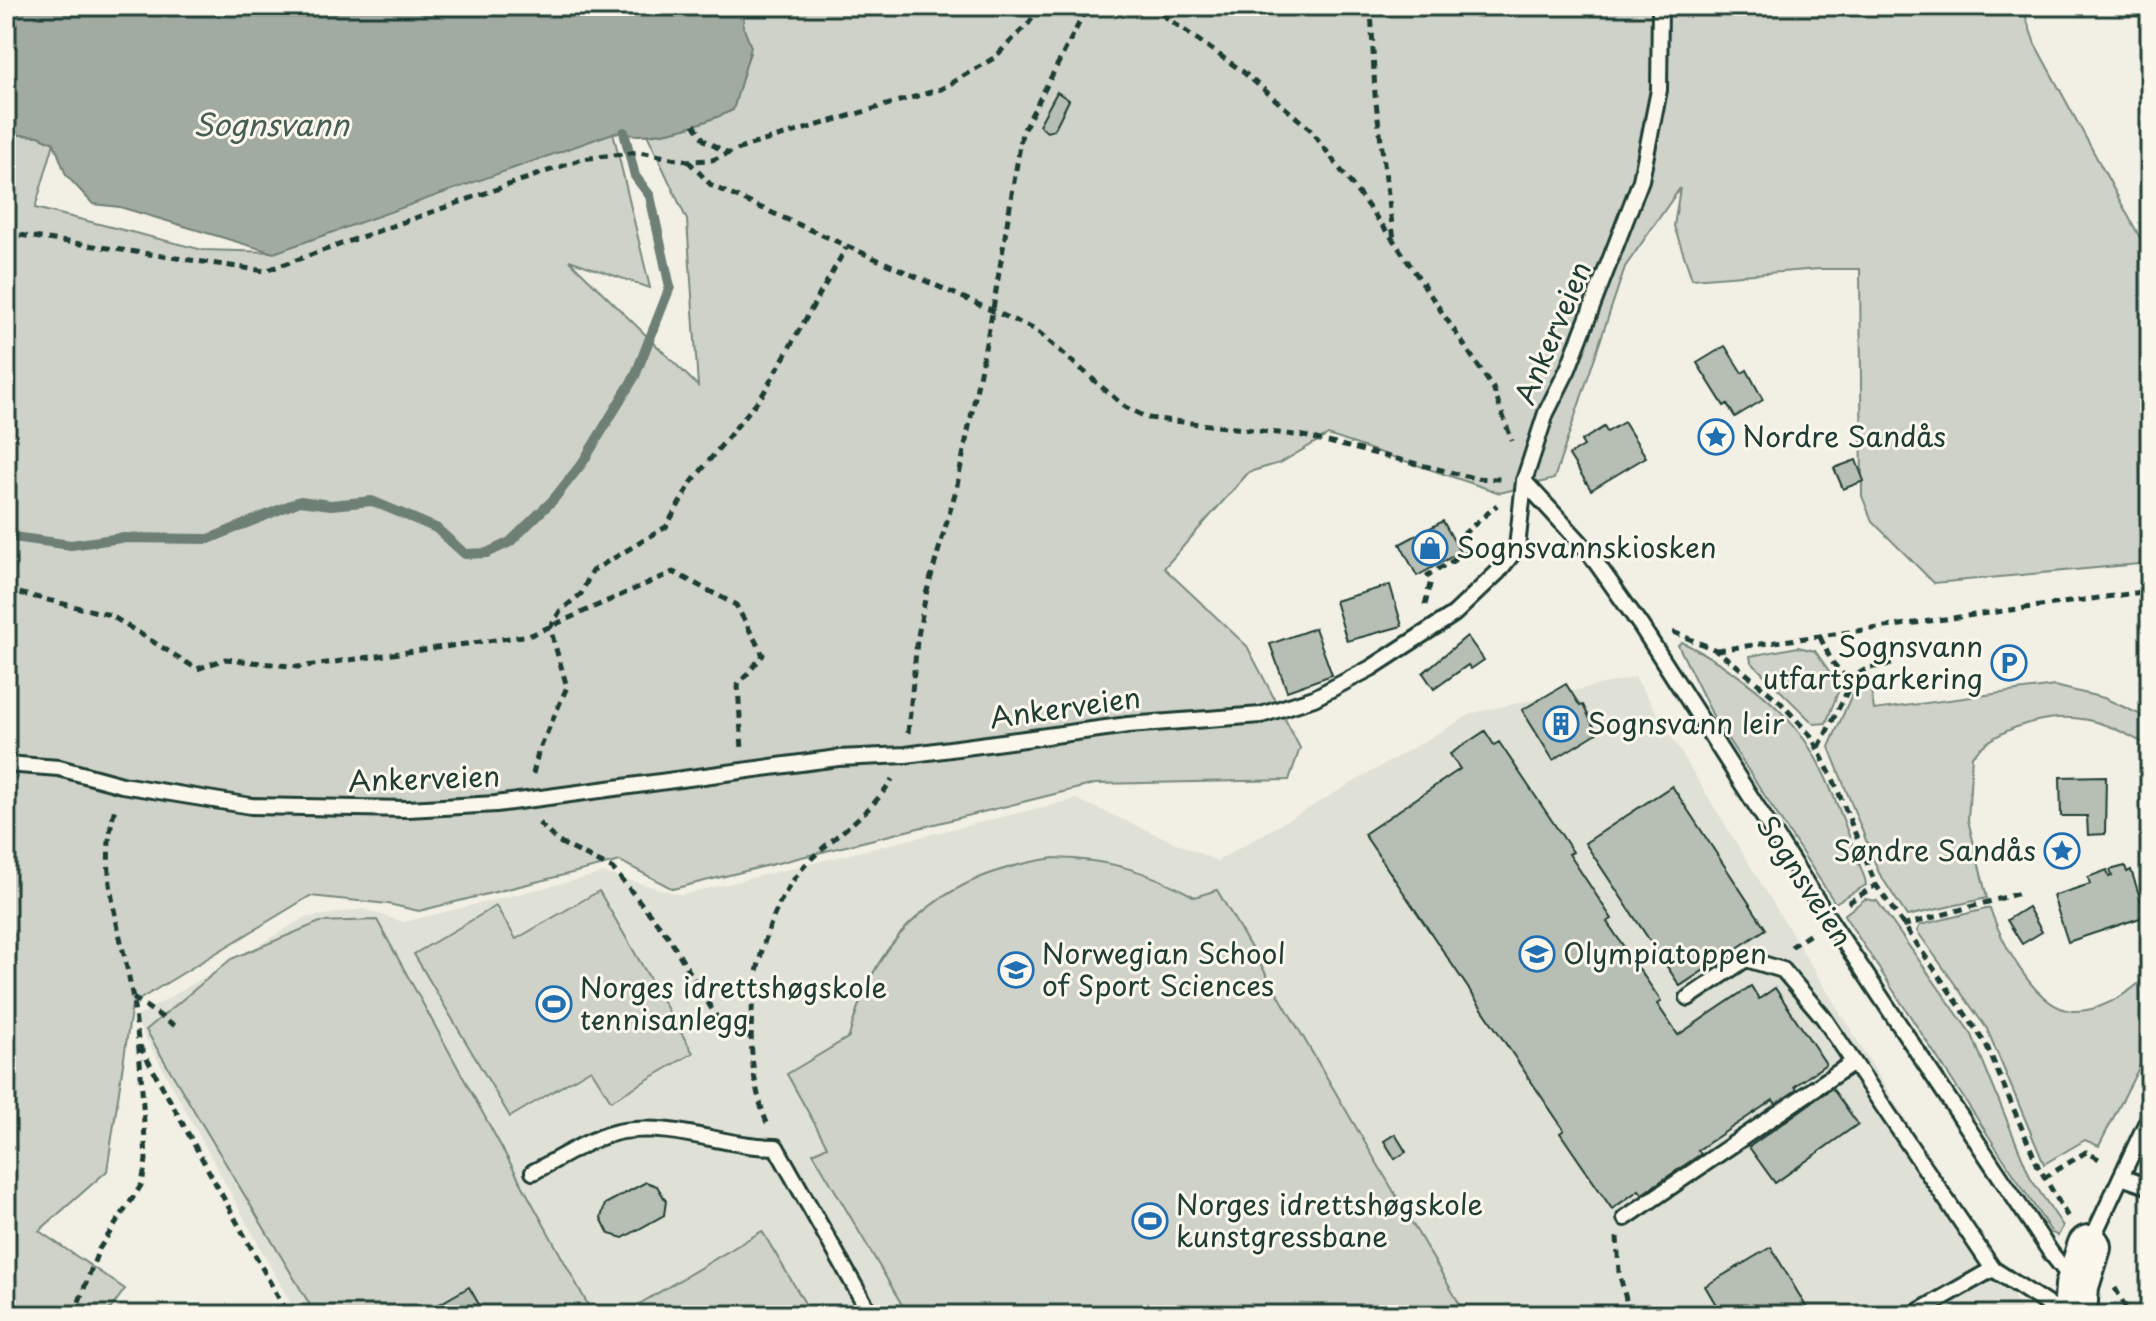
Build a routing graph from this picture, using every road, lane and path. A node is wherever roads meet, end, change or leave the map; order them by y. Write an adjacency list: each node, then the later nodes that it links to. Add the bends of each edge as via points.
1 (1040, 6): 7 (path, via 994,58 941,89)
2 (1088, 6): 12 (path, via 1022,133)
3 (1150, 6): 10 (path, via 1242,71 1310,129)
4 (1371, 6): 10 (path, via 1375,95)
5 (1660, 6): 14 (lane, Ankerveien, via 1659,90 1641,180 1546,413)
6 (694, 124): 7 (path, via 704,140)
7 (728, 153): 8 (path)
8 (688, 161): 9 (path, via 639,152 582,159 265,271); 11 (path, via 712,186)
9 (6, 233)
10 (1394, 241): 14 (path, via 1493,388)
11 (846, 248): 12 (path); 19 (path, via 763,394 691,483 666,527 592,571 581,594 560,611)
12 (993, 309): 13 (path, via 1036,330 1125,407 1148,418 1304,436); 25 (path, via 956,490 926,594)
13 (1474, 478)
14 (1524, 481): 15 (path, via 1459,538 1467,553); 18 (lane, Sognsveien, via 1588,551); 25 (lane, Ankerveien, via 1517,548 1498,572 1425,634 1314,698 1261,715 1128,725)
15 (1428, 575)
16 (6, 590): 19 (path, via 110,615 197,669 225,659 298,667 531,635)
17 (2150, 591): 20 (path)
18 (1641, 626): 21 (path, via 1682,634); 32 (lane, Sognsveien)
19 (550, 628): 27 (path, via 673,572 736,605 763,655 738,685); 29 (path, via 567,687 538,753)
20 (1820, 637): 21 (path); 23 (path, via 1832,662)
21 (1716, 650): 24 (path, via 1780,702)
22 (1892, 664): 23 (path, via 1862,670)
23 (1851, 683): 24 (path)
24 (1819, 748): 30 (path)
25 (906, 755): 27 (lane, Ankerveien); 39 (path, via 886,789 807,864 784,901 760,967)
26 (6, 764): 28 (lane, Ankerveien, via 59,768)
27 (744, 771): 29 (lane, Ankerveien)
28 (122, 785): 29 (lane, Ankerveien, via 251,806 408,809); 36 (path, via 111,818 107,859 111,909)
29 (531, 800): 39 (path, via 538,822 557,841 613,869 630,888 668,936 725,1031)
30 (1876, 885): 32 (path); 33 (path)
31 (2020, 893): 33 (path)
32 (1827, 916): 51 (lane, Sognsveien, via 2051,1253)
33 (1902, 926): 47 (path, via 1986,1044)
34 (1821, 945): 35 (path, via 1812,933 1789,948)
35 (1798, 959)
36 (133, 998): 38 (path); 40 (path)
37 (1688, 998): 41 (lane, via 1746,959 1783,970 1823,1017)
38 (177, 1027)
39 (751, 1036): 42 (path)
40 (138, 1043): 52 (path, via 146,1160 142,1184 99,1249); 53 (path)
41 (1852, 1063): 49 (lane); 50 (lane)
42 (758, 1101)
43 (2150, 1115): 46 (lane)
44 (2101, 1160): 47 (path, via 2086,1152)
45 (533, 1172): 54 (lane, via 624,1131 662,1130 776,1147)
46 (2121, 1177): 48 (lane); 51 (lane)
47 (2044, 1178): 51 (path)
48 (2150, 1187)
49 (1625, 1218): 55 (path, via 1616,1247)
50 (1993, 1269): 51 (lane); 56 (lane)
51 (2075, 1277)
52 (74, 1315)
53 (288, 1315)
54 (871, 1315)
55 (1630, 1315)
56 (1912, 1315)

